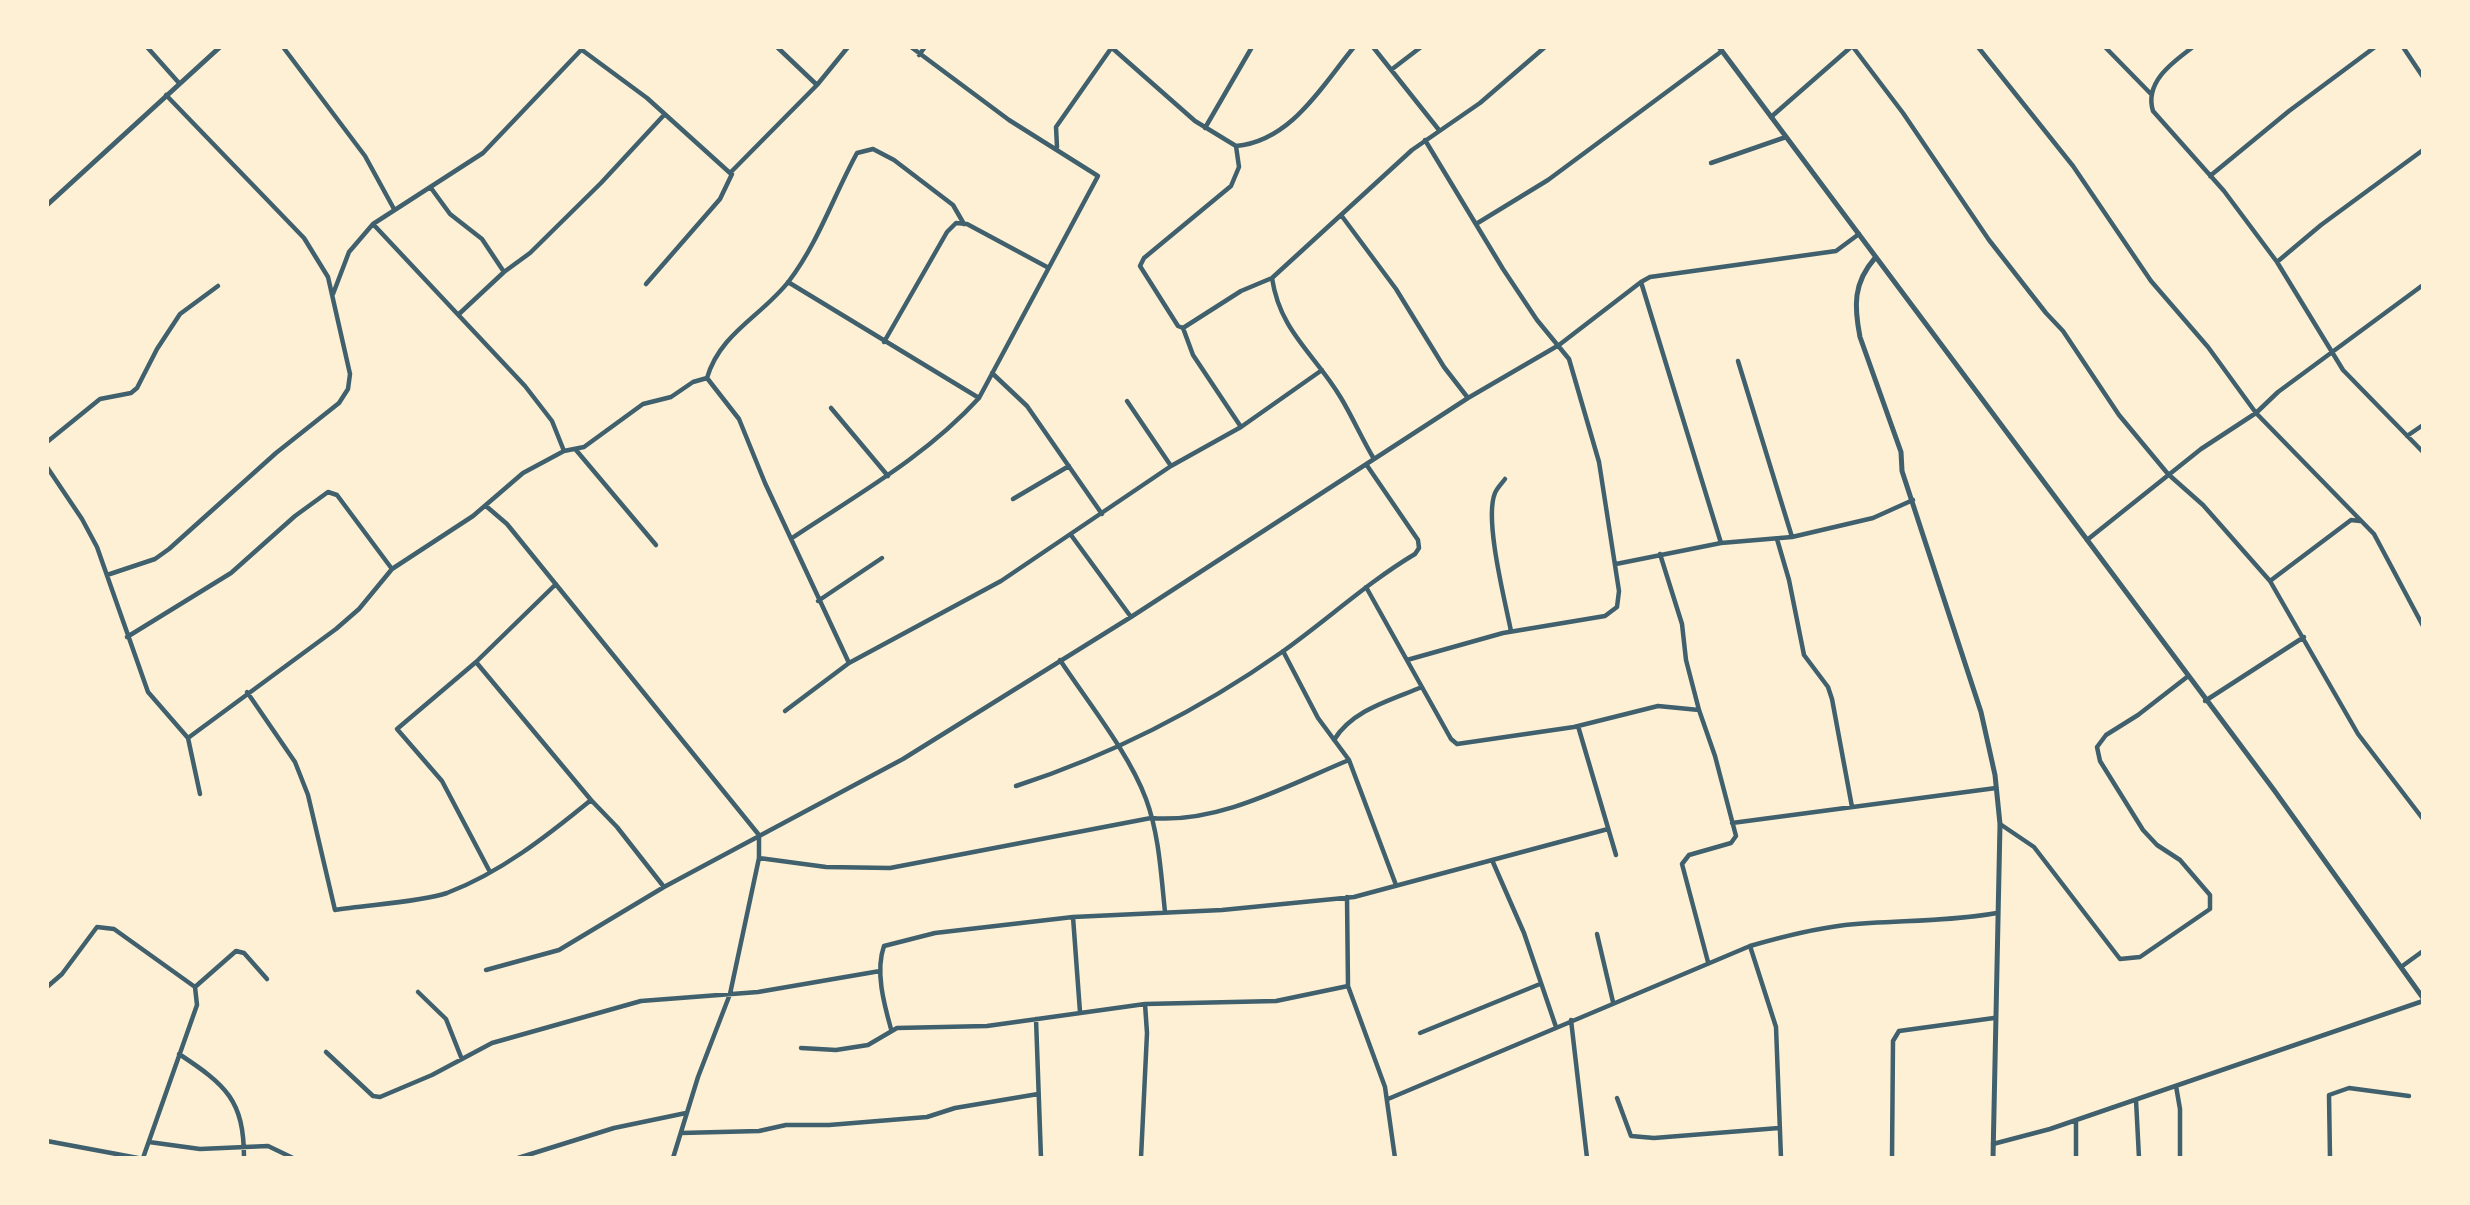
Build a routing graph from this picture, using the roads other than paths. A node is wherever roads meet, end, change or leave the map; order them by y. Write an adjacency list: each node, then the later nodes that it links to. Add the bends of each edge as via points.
1 (147, 47): 25 (street)
2 (220, 47): 25 (street)
3 (283, 47): 43 (street, via 365,156)
4 (777, 47): 26 (street)
5 (848, 47): 26 (street)
6 (911, 47): 22 (street)
7 (925, 47): 22 (street)
8 (1112, 47): 31 (street); 36 (street, via 1056,127)
9 (1252, 47): 31 (street)
10 (1354, 47): 35 (street, via 1310,103 1274,136)
11 (1373, 47): 23 (street)
12 (1421, 47): 23 (street)
13 (1545, 47): 32 (street, via 1512,79)
14 (1852, 47): 30 (street); 86 (street, via 1989,240)
15 (1978, 47): 73 (street, via 2073,166 2151,281 2208,347)
16 (2105, 47): 27 (street)
17 (2193, 47): 27 (street, via 2161,74)
18 (2375, 47): 40 (street)
19 (2403, 47): 24 (street)
20 (583, 49): 29 (street); 41 (street, via 483,153)
21 (1720, 49): 30 (street); 47 (street, via 1548,180)
22 (919, 55): 36 (street, via 1009,120)
23 (1391, 69): 32 (street)
24 (2423, 77)
25 (178, 83): 28 (street)
26 (817, 85): 39 (street)
27 (2151, 94): 40 (street, via 2153,111)
28 (166, 95): 42 (street); 59 (street, via 304,238 328,277)
29 (664, 114): 39 (street); 52 (street, via 601,183 530,253)
30 (1771, 117): 33 (street)
31 (1205, 128): 35 (street)
32 (1439, 130): 34 (street)
33 (1786, 137): 38 (street); 48 (street)
34 (1425, 140): 44 (street); 47 (street)
35 (1236, 146): 61 (street, via 1239,167 1231,186 1140,266)
36 (1057, 148): 51 (street, via 1098,176)
37 (2423, 150): 50 (street)
38 (1711, 163)
39 (732, 173): 56 (street, via 720,199)
40 (2210, 176): 50 (street)
41 (431, 188): 43 (street); 52 (street, via 450,214 482,239)
42 (47, 205)
43 (394, 209): 46 (street)
44 (1341, 215): 53 (street); 70 (street)
45 (964, 223): 51 (street); 54 (street, via 953,205 894,160 873,149 862,150 856,153 820,231); 62 (street, via 956,223 947,232)
46 (373, 224): 59 (street, via 349,252); 60 (street)
47 (1476, 225): 63 (street, via 1536,320)
48 (1859, 234): 49 (street); 55 (street, via 1836,251 1650,277)
49 (1875, 258): 90 (street, via 1862,274 1855,310); 98 (street)
50 (2277, 262): 64 (street)
51 (1047, 267): 67 (street)
52 (504, 272): 60 (street)
53 (1272, 278): 61 (street, via 1241,291); 66 (street, via 1289,330)
54 (788, 282): 62 (street); 68 (street, via 713,358)
55 (1641, 282): 63 (street); 99 (street)
56 (646, 284)
57 (2423, 285): 64 (street)
58 (218, 286): 77 (street, via 180,314 137,388 100,399)
59 (333, 295): 105 (street, via 350,374 345,397 169,549 148,562)
60 (459, 314): 79 (street, via 539,404 556,428)
61 (1183, 328): 75 (street, via 1193,355)
62 (884, 342): 69 (street)
63 (1559, 345): 70 (street); 103 (street, via 1569,359 1599,462)
64 (2333, 352): 73 (street); 76 (street, via 2378,410)
65 (1738, 361): 95 (street)
66 (1321, 370): 75 (street); 81 (street)
67 (992, 373): 69 (street); 83 (street, via 1021,398)
68 (707, 379): 78 (street, via 693,382 671,397 643,404); 96 (street, via 739,419)
69 (979, 398): 87 (street, via 953,427)
70 (1468, 398): 81 (street)
71 (1127, 401): 84 (street)
72 (831, 408): 87 (street)
73 (2256, 414): 86 (street); 93 (street)
74 (2423, 425): 76 (street)
75 (1241, 427): 84 (street)
76 (2407, 436): 80 (street)
77 (47, 442)
78 (576, 450): 79 (street); 100 (street)
79 (564, 451): 91 (street, via 523,472)
80 (2423, 452)
81 (1374, 459): 82 (street)
82 (1366, 464): 108 (street, via 1419,548); 110 (street)
83 (1069, 466): 89 (street); 92 (street)
84 (1171, 466): 92 (street)
85 (47, 467): 105 (street, via 82,519)
86 (2168, 474): 98 (street); 106 (street, via 2203,505)
87 (888, 476): 96 (street)
88 (1505, 479): 112 (street, via 1495,492 1493,507)
89 (1013, 499)
90 (1913, 500): 95 (street, via 1872,518); 132 (street, via 1981,712)
91 (486, 506): 104 (street); 107 (street, via 507,524)
92 (1102, 514): 94 (street)
93 (2361, 521): 106 (street, via 2351,520); 111 (street, via 2374,534)
94 (1071, 535): 110 (street); 119 (street, via 1001,581)
95 (1792, 537): 97 (street)
96 (792, 538): 109 (street)
97 (1777, 539): 99 (street); 135 (street, via 1804,655 1832,699)
98 (2086, 541): 120 (street)
99 (1721, 543): 101 (street)
100 (656, 545)
101 (1660, 554): 103 (street); 124 (street, via 1682,624)
102 (882, 558): 109 (street)
103 (1616, 564): 112 (street, via 1617,607 1605,616)
104 (392, 569): 113 (street, via 337,495 328,492 231,573); 122 (street, via 336,629)
105 (107, 575): 113 (street)
106 (2270, 581): 114 (street)
107 (556, 584): 118 (street); 141 (street)
108 (1366, 587): 115 (street); 117 (street)
109 (818, 601): 119 (street)
110 (1131, 617): 116 (street)
111 (2423, 626)
112 (1511, 631): 117 (street)
113 (127, 637): 127 (street, via 148,692)
114 (2304, 637): 123 (street); 137 (street, via 2358,734)
115 (1283, 651): 128 (street); 129 (street, via 1182,716)
116 (1060, 660): 129 (street); 141 (street, via 904,759)
117 (1407, 660): 121 (street)
118 (476, 662): 134 (street); 145 (street, via 397,731 442,781)
119 (849, 663): 125 (street)
120 (2187, 677): 123 (street); 139 (street, via 2106,735 2097,747 2100,761 2143,830 2180,860 2210,895 2210,909 2140,957 2120,959 2034,847)
121 (1422, 687): 126 (street, via 1457,744); 128 (street, via 1354,717)
122 (247, 692): 127 (street); 145 (street, via 295,762 308,794 335,909 445,894)
123 (2205, 701): 156 (street)
124 (1699, 710): 126 (street, via 1658,706); 138 (street)
125 (785, 711)
126 (1578, 726): 140 (street)
127 (188, 738): 133 (street)
128 (1334, 740): 130 (street)
129 (1117, 746): 131 (street); 136 (street, via 1146,798)
130 (1349, 761): 136 (street, via 1216,812 1172,820); 146 (street)
131 (1016, 786)
132 (1996, 788): 135 (street); 139 (street)
133 (200, 794)
134 (591, 800): 145 (street, via 547,836); 147 (street)
135 (1852, 807): 138 (street)
136 (1151, 818): 143 (street, via 890,868 817,867); 149 (street)
137 (2423, 819)
138 (1732, 822): 155 (street, via 1735,840 1689,855 1682,864)
139 (2000, 824): 150 (street)
140 (1608, 829): 142 (street); 144 (street)
141 (759, 835): 143 (street); 147 (street)
142 (1616, 855)
143 (759, 858): 165 (street)
144 (1492, 860): 146 (street); 160 (street)
145 (490, 872)
146 (1396, 885): 148 (street)
147 (664, 887): 157 (street, via 559,950)
148 (1348, 897): 149 (street); 161 (street)
149 (1165, 912): 151 (street)
150 (1997, 913): 153 (street, via 1953,921 1845,925); 170 (street)
151 (1073, 917): 158 (street, via 935,933 897,942 884,946); 169 (street)
152 (1597, 934): 167 (street)
153 (1750, 946): 155 (street); 188 (street, via 1776,1027)
154 (2423, 951): 156 (street)
155 (1708, 962): 167 (street)
156 (2401, 967): 166 (street)
157 (486, 970)
158 (880, 971): 165 (street); 174 (street)
159 (267, 979): 163 (street, via 244,953 236,951)
160 (1540, 984): 173 (street); 175 (street)
161 (1348, 986): 168 (street, via 1265,1002); 184 (street)
162 (47, 987): 163 (street, via 97,927 114,929)
163 (195, 987): 178 (street, via 197,1005)
164 (418, 992): 179 (street, via 446,1019)
165 (730, 994): 179 (street, via 640,1001 528,1031); 186 (street)
166 (2423, 1000): 180 (street)
167 (1613, 1002): 172 (street)
168 (1145, 1004): 169 (street); 202 (street)
169 (1080, 1012): 171 (street)
170 (1994, 1018): 192 (street); 206 (street, via 1899,1031 1893,1041)
171 (1036, 1019): 174 (street); 181 (street)
172 (1571, 1020): 173 (street); 204 (street)
173 (1556, 1027): 184 (street)
174 (891, 1030): 176 (street, via 868,1045 836,1050)
175 (1420, 1033)
176 (801, 1048)
177 (326, 1052): 179 (street, via 373,1096 380,1097 432,1076)
178 (180, 1054): 191 (street); 193 (street, via 232,1095 243,1123)
179 (461, 1057)
180 (2176, 1086): 185 (street); 210 (street)
181 (1038, 1094): 189 (street, via 927,1116); 201 (street)
182 (2410, 1096): 211 (street, via 2349,1088 2329,1095)
183 (1617, 1098): 188 (street, via 1631,1136)
184 (1388, 1099): 203 (street)
185 (2136, 1100): 187 (street); 209 (street)
186 (686, 1112): 189 (street); 199 (street, via 614,1128)
187 (2077, 1120): 192 (street); 208 (street)
188 (1779, 1128): 205 (street)
189 (681, 1133): 200 (street)
190 (47, 1141): 195 (street)
191 (149, 1142): 193 (street, via 200,1149); 195 (street)
192 (1993, 1144): 207 (street)
193 (244, 1145): 194 (street); 196 (street)
194 (275, 1148): 197 (street); 198 (street)
195 (140, 1158)
196 (244, 1158)
197 (277, 1158)
198 (293, 1158)
199 (518, 1158)
200 (673, 1158)
201 (1041, 1158)
202 (1141, 1158)
203 (1395, 1158)
204 (1587, 1158)
205 (1781, 1158)
206 (1892, 1158)
207 (1993, 1158)
208 (2076, 1158)
209 (2139, 1158)
210 (2180, 1158)
211 (2330, 1158)

